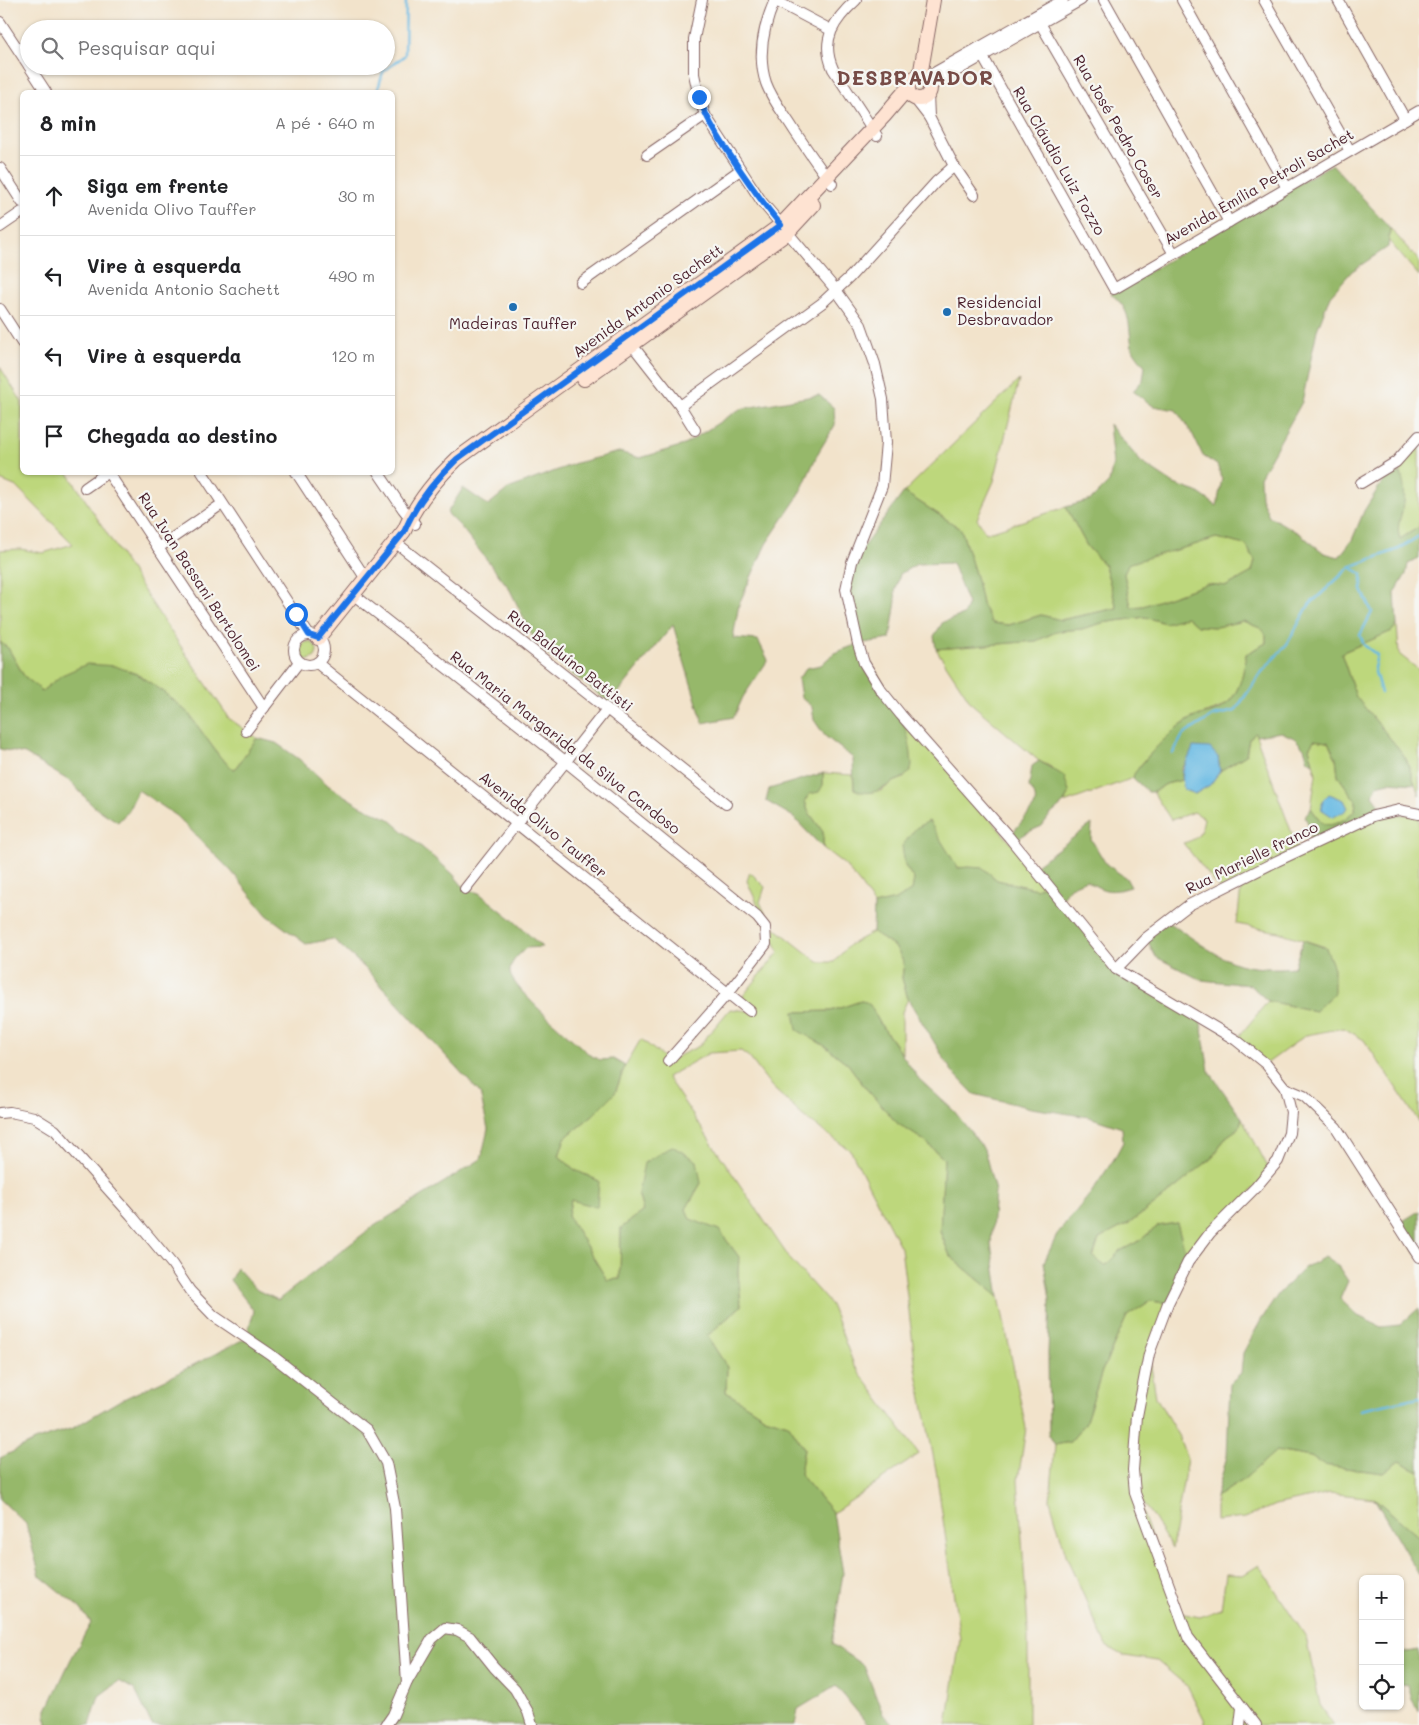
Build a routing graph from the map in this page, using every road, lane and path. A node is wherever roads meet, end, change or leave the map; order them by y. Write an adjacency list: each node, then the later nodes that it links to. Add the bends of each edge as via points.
1 (702, 0): 20 (street, via 694,39 694,74)
2 (775, 0): 13 (street); 28 (street, via 766,25 763,47 766,84)
3 (856, 0): 13 (street, via 836,20)
4 (933, 0): 17 (street)
5 (1063, 0): 11 (street, Avenida Antonio Sachett)
6 (1081, 0): 11 (street, Avenida Antonio Sachett)
7 (1104, 0): 33 (street)
8 (1182, 0): 29 (street)
9 (1264, 0): 23 (street)
10 (1338, 0): 21 (street)
11 (1038, 19): 15 (street, Avenida Antonio Sachett); 36 (street, Rua José Pedro Coser)
12 (0, 22): 14 (street)
13 (831, 30): 22 (street, via 828,58)
14 (20, 52)
15 (980, 52): 17 (street, Avenida Antonio Sachett); 38 (street, Rua Cláudio Luiz Tozzo)
16 (35, 75): 18 (street)
17 (920, 88): 22 (street, Avenida Antonio Sachett); 25 (street, via 929,118)
18 (45, 90)
19 (1419, 111): 21 (street, Avenida Emília Petroli Sachet)
20 (705, 114): 24 (street); 27 (street)
21 (1405, 119): 23 (street, Avenida Emília Petroli Sachet)
22 (874, 132): 28 (street, Avenida Antonio Sachett)
23 (1350, 151): 29 (street, Avenida Emília Petroli Sachet)
24 (647, 155)
25 (954, 166): 30 (street); 39 (street)
26 (0, 168): 31 (street)
27 (740, 170): 35 (street); 37 (street)
28 (829, 180): 35 (street, Avenida Antonio Sachett)
29 (1287, 188): 33 (street, Avenida Emília Petroli Sachet)
30 (974, 195)
31 (20, 199)
32 (20, 213): 34 (street)
33 (1229, 222): 36 (street, Avenida Emília Petroli Sachet)
34 (0, 227)
35 (784, 229): 39 (street); 42 (street, Avenida Antonio Sachett)
36 (1174, 254): 38 (street, Avenida Emília Petroli Sachet)
37 (581, 282)
38 (1114, 289)
39 (836, 290): 43 (street); 69 (street, via 860,325 875,364 886,443 882,486 852,562 846,590 864,663 901,715 1009,837)
40 (0, 309): 41 (street)
41 (20, 340)
42 (628, 340): 43 (street); 54 (street, Avenida Antonio Sachett, via 506,429 464,465)
43 (680, 406): 44 (street)
44 (696, 430)
45 (1419, 436): 51 (street, via 1396,462)
46 (104, 475): 52 (street)
47 (110, 475): 55 (street, Rua Ivan Bassani Bartolomei)
48 (204, 475): 53 (street)
49 (298, 475): 56 (street)
50 (379, 475): 54 (street, Rua Balduíno Battisti)
51 (1361, 483)
52 (85, 488)
53 (222, 504): 55 (street); 58 (street)
54 (406, 529): 56 (street, Avenida Antonio Sachett); 62 (street, Rua Balduíno Battisti)
55 (158, 548): 61 (street, Rua Ivan Bassani Bartolomei)
56 (366, 579): 57 (street, Avenida Antonio Sachett)
57 (354, 595): 58 (street, Avenida Antonio Sachett); 64 (street, Rua Maria Margarida da Silva Cardoso)
58 (313, 636): 59 (street, via 303,636 294,645 293,651); 60 (street, via 322,642 324,654)
59 (299, 662): 60 (street, via 308,666); 61 (street)
60 (317, 664): 67 (street, Avenida Olivo Tauffer)
61 (264, 708): 63 (street)
62 (607, 708): 64 (street); 65 (street, Rua Balduíno Battisti)
63 (246, 731)
64 (565, 761): 67 (street); 70 (street, Rua Maria Margarida da Silva Cardoso, via 757,917 765,928 766,944)
65 (726, 804)
66 (1419, 814): 69 (street, Rua Marielle franco, via 1399,810 1373,816 1189,905 1146,938)
67 (516, 822): 68 (street); 70 (street, Avenida Olivo Tauffer)
68 (465, 889)
69 (1116, 969): 73 (street, via 1236,1040 1266,1064)
70 (728, 993): 71 (street, Avenida Olivo Tauffer); 72 (street)
71 (750, 1011)
72 (668, 1062)
73 (1285, 1088): 75 (street, via 1304,1096 1336,1127); 77 (street, via 1291,1112 1289,1133 1278,1161 1210,1233 1188,1262 1149,1354 1137,1416 1135,1493 1188,1637)
74 (0, 1113): 76 (street, via 34,1117 55,1130 131,1215 190,1291 214,1316 270,1354 367,1430 386,1463 395,1508)
75 (1419, 1257)
76 (407, 1682): 78 (street); 79 (street, via 432,1640 445,1628 457,1630 470,1637 515,1689)
77 (1242, 1708): 80 (street); 81 (street)
78 (386, 1725)
79 (532, 1725)
80 (1240, 1725)
81 (1256, 1725)

